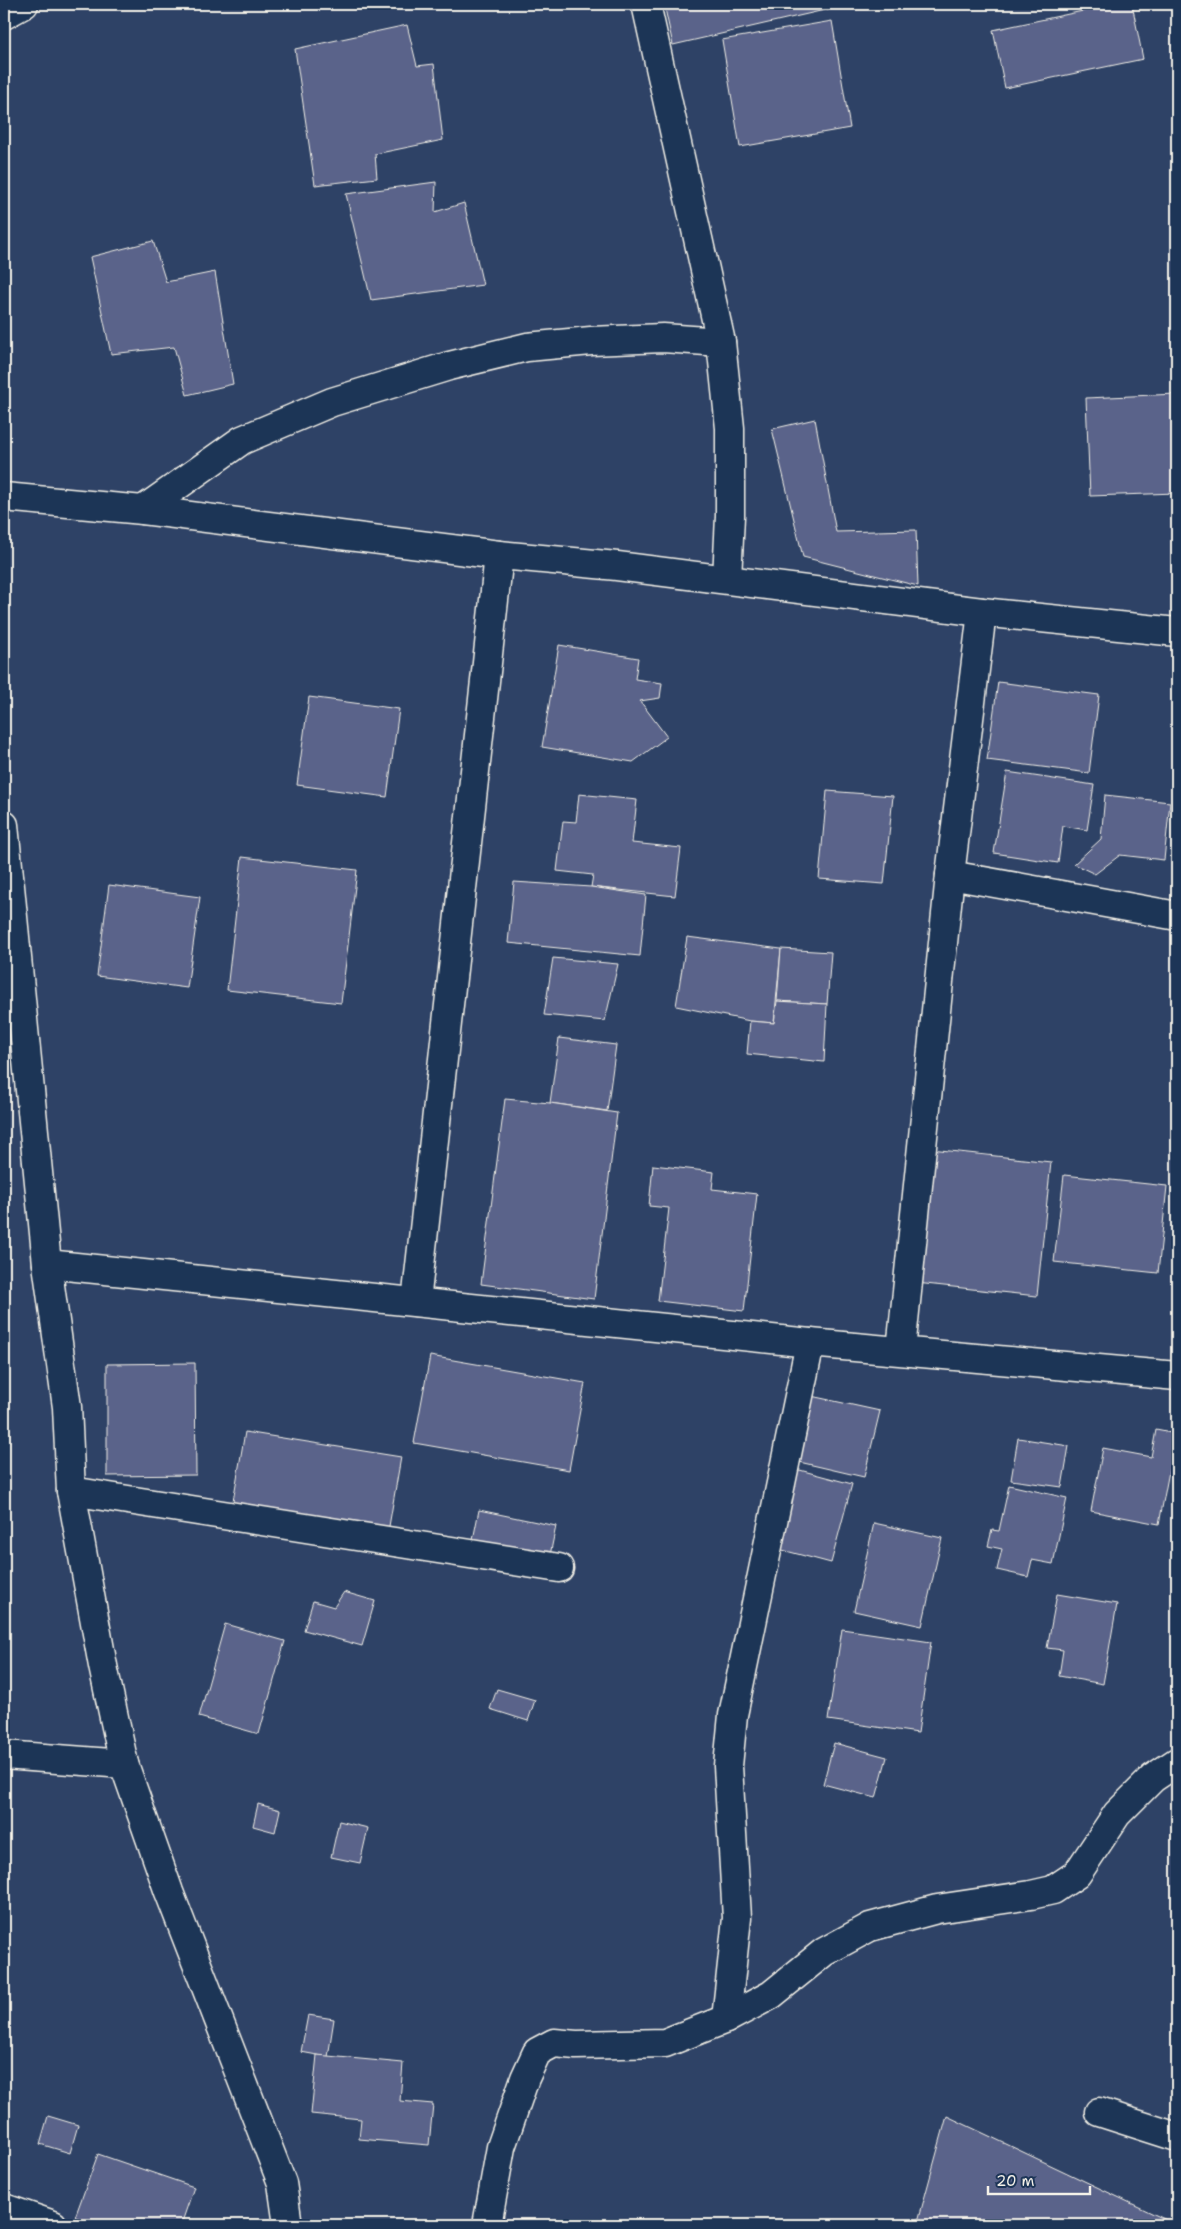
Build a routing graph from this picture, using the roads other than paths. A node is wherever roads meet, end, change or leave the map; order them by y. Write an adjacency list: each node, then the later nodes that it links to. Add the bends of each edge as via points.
1 (24, 4): 3 (street)
2 (646, 4): 4 (street)
3 (4, 15)
4 (721, 342): 6 (street, via 663,338 591,341 527,347 449,366 332,402 242,440); 8 (street, via 730,428)
5 (4, 498): 6 (street)
6 (143, 510): 7 (street)
7 (499, 555): 8 (street); 15 (street)
8 (727, 579): 9 (street)
9 (982, 612): 10 (street); 12 (street)
10 (1177, 632)
11 (4, 825): 14 (street)
12 (950, 875): 13 (street); 17 (street)
13 (1177, 916)
14 (46, 1264): 15 (street); 19 (street, via 67,1407)
15 (416, 1302): 16 (street)
16 (810, 1343): 17 (street); 24 (street, via 732,1715 728,1766 737,1918)
17 (901, 1350): 18 (street)
18 (1177, 1376)
19 (71, 1491): 20 (street); 23 (street)
20 (559, 1568)
21 (4, 1755): 23 (street)
22 (1177, 1762): 24 (street, via 1153,1778 1117,1814 1077,1874 1053,1890 937,1909 870,1927 824,1952 771,1995)
23 (124, 1764): 29 (street, via 169,1892 282,2183)
24 (726, 2019): 30 (street, via 664,2042 576,2046 554,2043 537,2052 501,2147)
25 (1099, 2112): 26 (street)
26 (1177, 2137)
27 (4, 2208): 28 (street)
28 (52, 2225)
29 (288, 2225)
30 (487, 2225)

